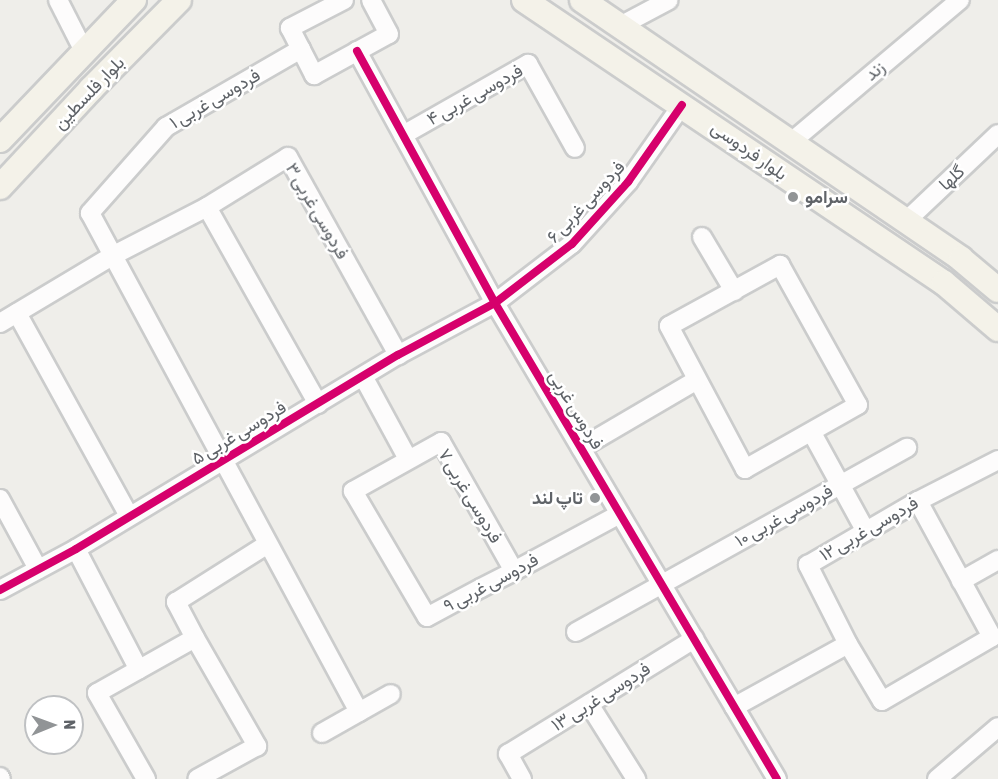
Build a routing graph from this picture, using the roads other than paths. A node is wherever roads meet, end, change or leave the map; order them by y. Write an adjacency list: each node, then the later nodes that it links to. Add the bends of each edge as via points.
1 (58, 0): 12 (street)
2 (134, 0): 12 (main road, بلوار فلسطین)
3 (179, 0): 20 (main road, بلوار فلسطین)
4 (344, 0): 11 (street, via 290,27)
5 (371, 0): 13 (street, via 389,34)
6 (524, 0): 14 (main road, بلوار فردوسی)
7 (582, 0): 10 (main road, بلوار فردوسی)
8 (669, 0): 10 (street)
9 (960, 0): 18 (street, زند)
10 (620, 26): 18 (main road, بلوار فردوسی)
11 (302, 49): 13 (street, via 314,75); 24 (street, فردوسی غربی ۱, via 166,126 90,213)
12 (84, 51): 17 (main road, بلوار فلسطین)
13 (357, 51): 16 (street, فردوس غربی)
14 (682, 105): 27 (street, فردوسی غربی ۶, via 628,182 572,244); 30 (main road, بلوار فردوسی, via 944,283)
15 (998, 134): 22 (street, گلها)
16 (403, 135): 19 (street, فردوسی غربی ۴, via 528,64); 27 (street, فردوس غربی)
17 (0, 140)
18 (790, 143): 22 (main road, بلوار فردوسی)
19 (575, 148)
20 (0, 187)
21 (207, 207): 24 (street); 31 (street, فردوسی غربی ۳, via 288,157); 34 (street)
22 (905, 222): 25 (main road, بلوار فردوسی)
23 (702, 237): 26 (street)
24 (112, 256): 28 (street); 40 (street)
25 (997, 287)
26 (734, 291): 33 (street, via 669,326); 35 (street, via 780,266 853,395 858,405)
27 (495, 303): 31 (street, فردوسی غربی ۵); 36 (street, فردوس غربی)
28 (17, 313): 29 (street); 46 (street)
29 (0, 323)
30 (998, 329)
31 (398, 355): 32 (street, فردوسی غربی ۵)
32 (364, 378): 34 (street, فردوسی غربی ۵); 38 (street)
33 (697, 380): 35 (street, via 745,469); 36 (street)
34 (318, 404): 40 (street, فردوسی غربی ۵)
35 (812, 433): 41 (street)
36 (581, 448): 45 (street, فردوس غربی)
37 (907, 448): 41 (street, فردوسی غربی ۱۰)
38 (408, 459): 42 (street, فردوسی غربی ۷); 52 (street, فردوسی غربی ۷, via 441,442)
39 (998, 460): 44 (street, فردوسی غربی ۱۲)
40 (221, 462): 46 (street, فردوسی غربی ۵); 48 (street)
41 (839, 485): 47 (street); 54 (street, فردوسی غربی ۱۰)
42 (353, 491): 52 (street, فردوسی غربی ۹, via 427,617)
43 (0, 499): 51 (street)
44 (918, 501): 47 (street, فردوسی غربی ۱۲); 53 (street)
45 (620, 514): 52 (street, فردوسی غربی ۹); 54 (street, فردوس غربی)
46 (129, 516): 49 (street, فردوسی غربی ۵)
47 (865, 530): 59 (street, فردوسی غربی ۱۲, via 808,565)
48 (266, 545): 57 (street, via 176,602); 64 (street)
49 (76, 549): 51 (street, فردوسی غربی ۵); 60 (street)
50 (998, 560): 53 (street)
51 (38, 569): 55 (street, فردوسی غربی ۵)
52 (514, 571)
53 (962, 581): 59 (street, via 992,637 882,701)
54 (661, 583): 56 (street, فردوسی غربی ۱۰); 58 (street, فردوس غربی)
55 (0, 590)
56 (576, 632)
57 (195, 638): 60 (street); 68 (street, via 257,746)
58 (694, 639): 62 (street, فردوسی غربی ۱۳); 63 (street, فردوس غربی)
59 (848, 644): 63 (street)
60 (139, 670): 67 (street, via 97,693)
61 (391, 694): 64 (street)
62 (589, 704): 69 (street, فردوسی غربی ۱۳, via 508,754); 70 (street)
63 (735, 707): 71 (street, فردوس غربی)
64 (358, 712): 66 (street)
65 (998, 727): 72 (street)
66 (322, 733)
67 (146, 779)
68 (196, 779)
69 (522, 779)
70 (636, 779)
71 (777, 779)
72 (937, 779)

